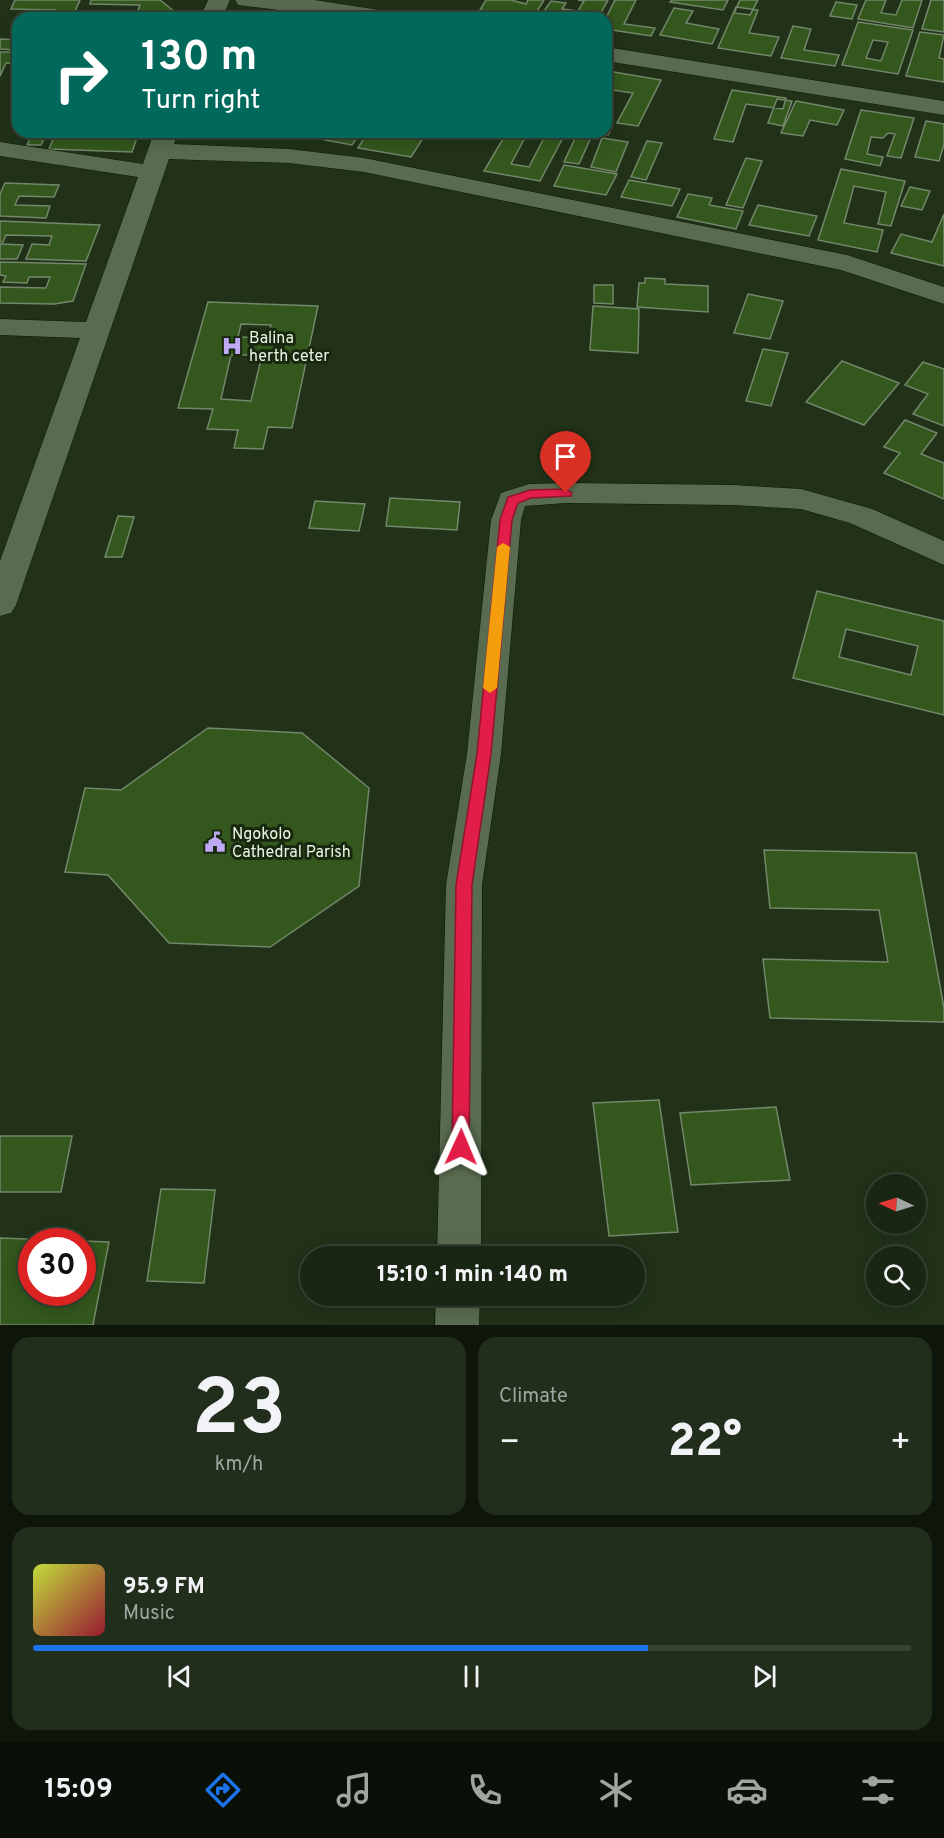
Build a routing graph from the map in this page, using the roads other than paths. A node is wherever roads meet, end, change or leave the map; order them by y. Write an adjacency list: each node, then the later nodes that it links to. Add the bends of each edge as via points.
1 (246, 0): 2 (street)
2 (323, 4): 3 (street)
3 (359, 12)
4 (612, 55): 5 (street)
5 (944, 108)
6 (0, 149): 7 (street)
7 (158, 152): 8 (street, via 289,156 364,165 847,263); 10 (street)
8 (944, 296)
9 (0, 327): 10 (street)
10 (95, 330): 12 (street)
11 (944, 554): 13 (street, via 861,516 801,499 566,493 530,494 512,500 506,520 484,754 464,885)
12 (0, 605)
13 (459, 1246)
14 (458, 1306): 15 (street)
15 (457, 1325)

